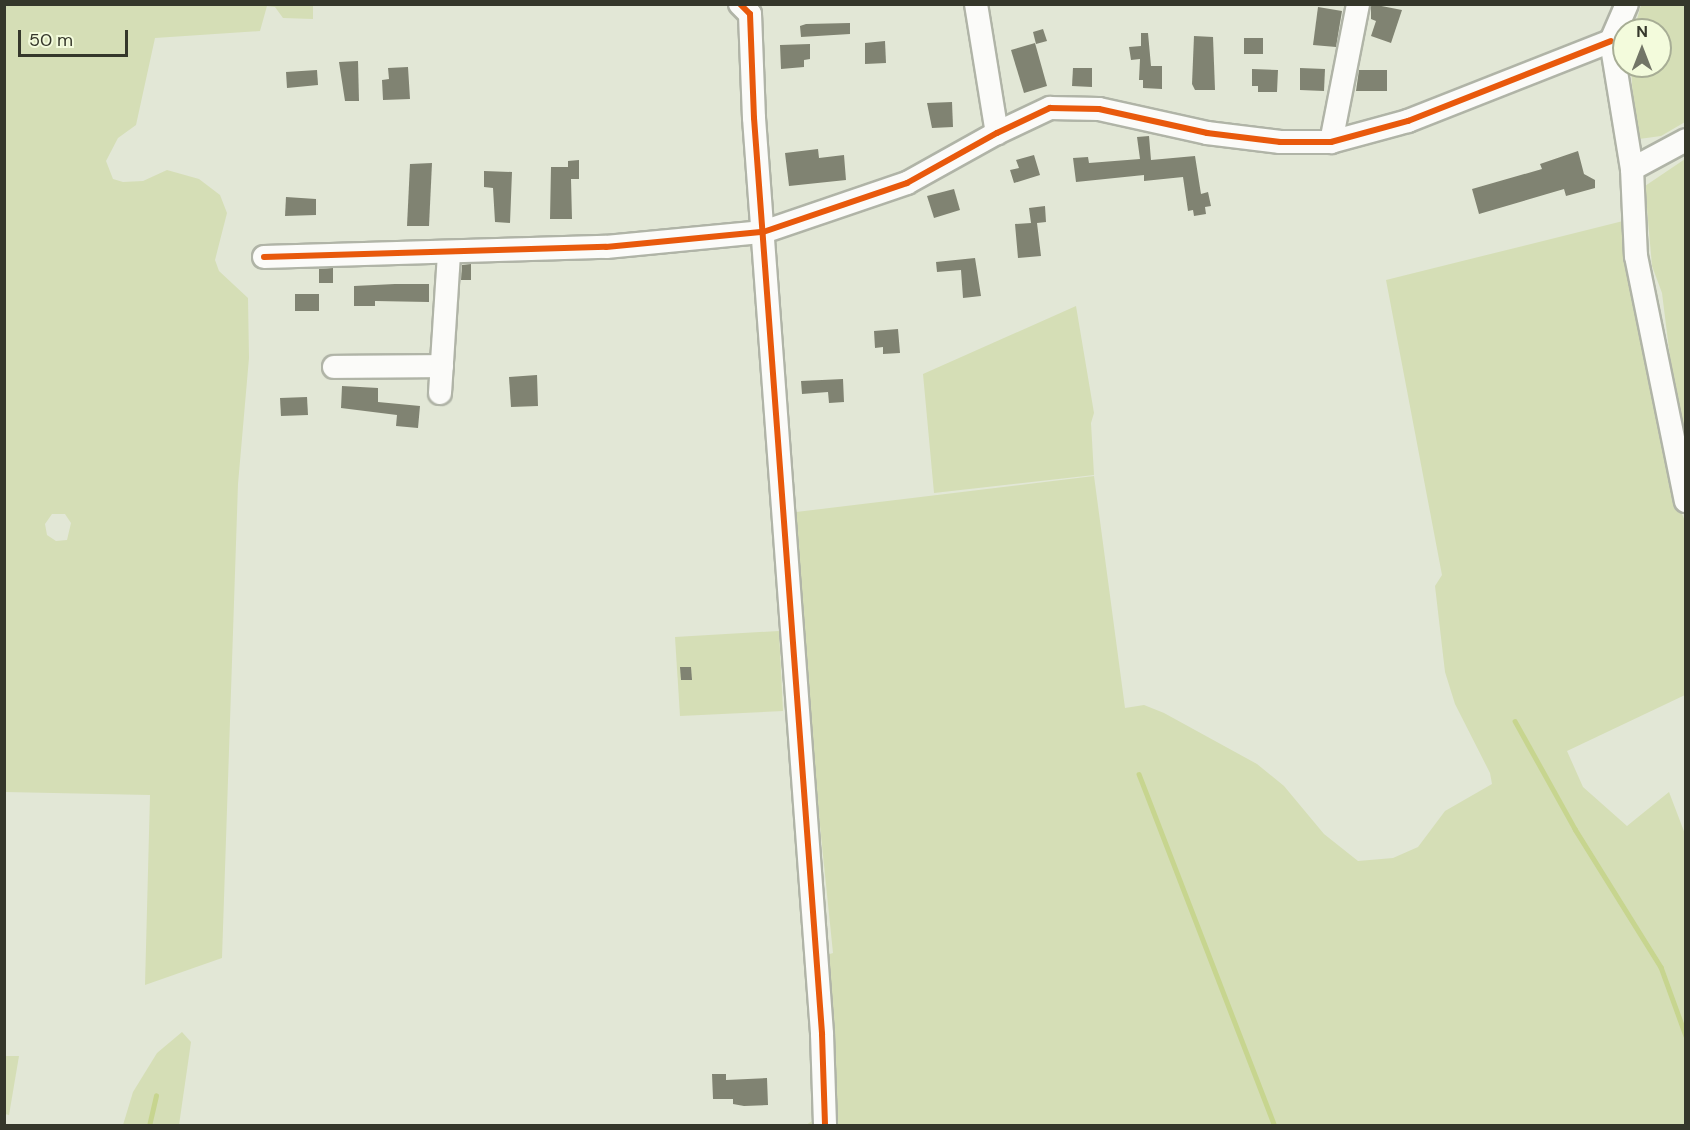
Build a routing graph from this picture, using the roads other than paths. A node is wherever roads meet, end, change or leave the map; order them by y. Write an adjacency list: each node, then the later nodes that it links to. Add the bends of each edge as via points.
1 (976, 4): 6 (street)
2 (1358, 4): 8 (street)
3 (1628, 4): 5 (street)
4 (748, 8): 10 (street)
5 (1611, 41): 8 (street, via 1408,121); 9 (street)
6 (997, 133): 8 (street, via 1050,108 1099,109 1207,133 1280,142); 10 (street, via 908,183)
7 (1686, 140): 9 (street)
8 (1331, 142)
9 (1632, 169): 16 (street, via 1636,256)
10 (763, 232): 11 (street, via 606,247); 17 (street, via 822,1034)
11 (449, 253): 12 (street); 13 (street)
12 (264, 257)
13 (442, 366): 14 (street); 15 (street)
14 (334, 367)
15 (440, 393)
16 (1686, 501)
17 (825, 1125)

